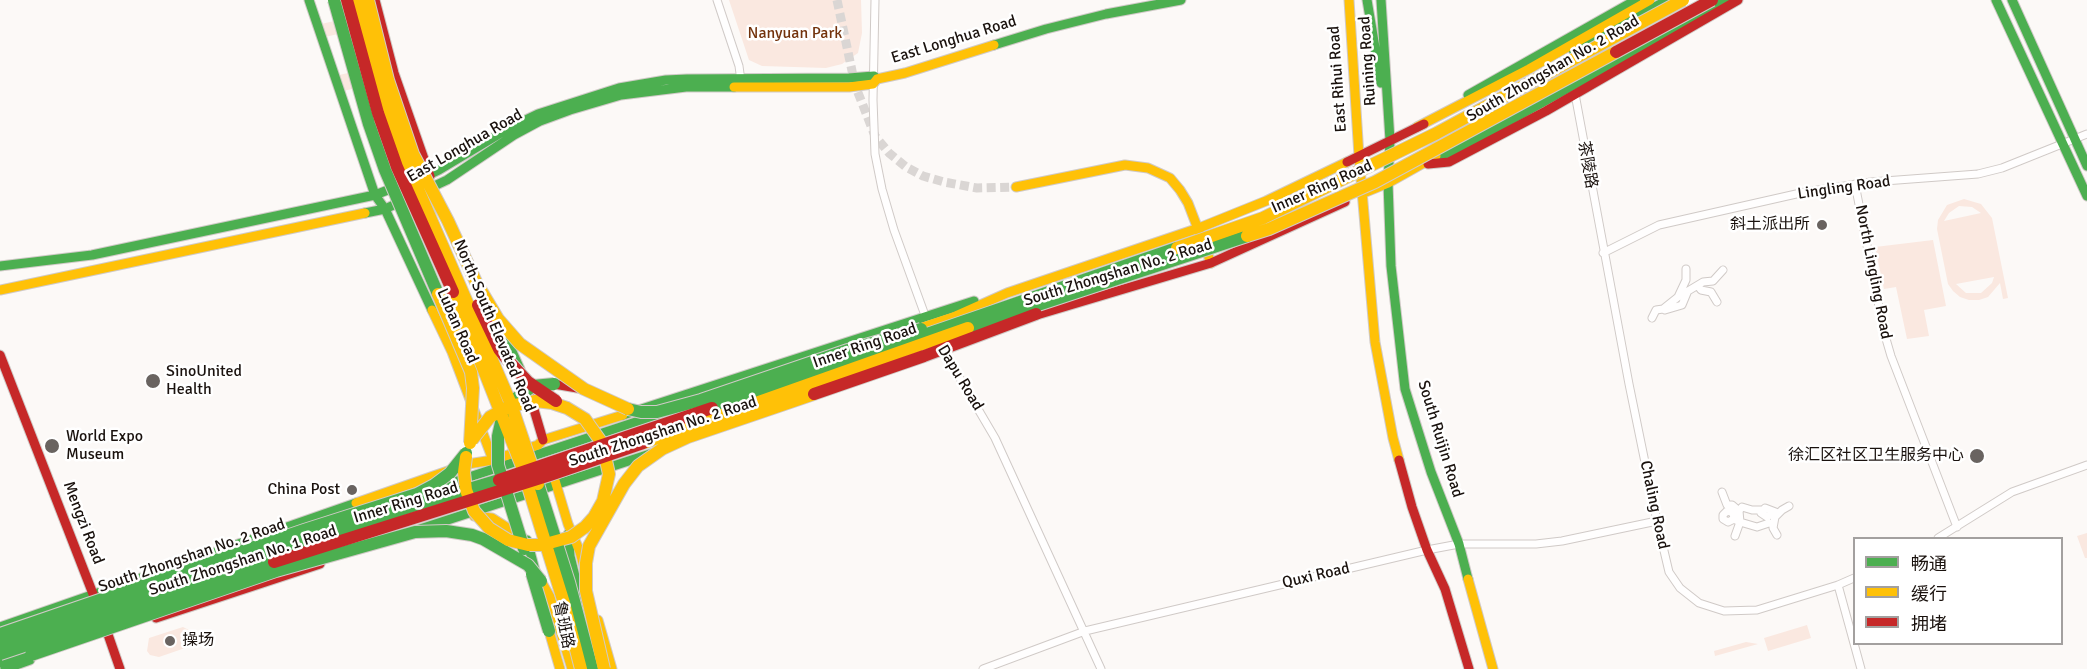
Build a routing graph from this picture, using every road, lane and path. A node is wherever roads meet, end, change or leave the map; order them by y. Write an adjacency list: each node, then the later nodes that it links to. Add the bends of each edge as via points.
1 (309, 0): 40 (main road, Luban Road)
2 (334, 0): 66 (main road, bridge, via 385,170 471,372)
3 (347, 0): 121 (main road, North-South Elevated Road, bridge, via 397,167 459,306 520,464)
4 (357, 0): 122 (main road, North-South Elevated Road, bridge, via 407,164 511,404 530,458)
5 (368, 0): 31 (main road, bridge, via 388,80)
6 (375, 0): 35 (main road, via 394,73)
7 (717, 0): 24 (street)
8 (875, 0): 23 (street, Dapu Road)
9 (1179, 0): 23 (main road, East Longhua Road, via 1076,21)
10 (1349, 0): 32 (main road, East Rihui Road)
11 (1367, 0): 26 (main road)
12 (1381, 0): 26 (main road, Ruining Road)
13 (1636, 0): 27 (main road)
14 (1650, 0): 27 (main road)
15 (1668, 0): 27 (main road, South Zhongshan No. 2 Road)
16 (1683, 0): 57 (main road, Inner Ring Road, bridge, via 1437,133 1263,218)
17 (1704, 0): 33 (main road, South Zhongshan No. 2 Road)
18 (1712, 0): 49 (main road, Inner Ring Road, bridge, via 1375,182 1269,229)
19 (1727, 0): 33 (main road, via 1466,146)
20 (1738, 0): 25 (main road)
21 (1996, 0): 30 (main road)
22 (2012, 0): 28 (main road)
23 (875, 80): 24 (main road, East Longhua Road, via 849,87); 58 (street, Dapu Road, via 875,154 882,189 904,262)
24 (741, 82): 35 (main road, East Longhua Road, via 647,90 570,110 540,121)
25 (1575, 94): 33 (main road, via 1449,162); 44 (street, 茶陵路)
26 (1389, 120): 29 (main road)
27 (1417, 127): 29 (main road, South Zhongshan No. 2 Road)
28 (2081, 137): 30 (street, Lingling Road); 34 (main road)
29 (1390, 140): 32 (main road, South Zhongshan No. 2 Road); 36 (main road, South Ruijin Road)
30 (2062, 144): 37 (street, Lingling Road, via 1978,174); 41 (main road)
31 (413, 154): 61 (main road, bridge, via 498,319 520,344); 62 (main road, bridge, via 499,349 528,382)
32 (1359, 156): 39 (main road); 43 (main road, South Zhongshan No. 2 Road)
33 (1425, 162): 36 (main road, South Zhongshan No. 2 Road)
34 (2087, 166)
35 (432, 180): 40 (main road, East Longhua Road); 42 (main road, East Longhua Road); 65 (main road, via 513,352)
36 (1388, 183): 39 (main road, South Zhongshan No. 2 Road); 96 (main road, South Ruijin Road, via 1391,266 1406,389 1431,472)
37 (1855, 184): 44 (street, Lingling Road, via 1659,225); 87 (street, North Lingling Road, via 1886,340)
38 (1016, 187): 43 (main road, via 1125,165 1148,168 1170,178 1188,203)
39 (1363, 194): 45 (main road, South Zhongshan No. 2 Road); 98 (main road, via 1375,342 1393,438)
40 (375, 195): 42 (main road, Luban Road); 46 (main road, East Longhua Road, via 92,255)
41 (2087, 196)
42 (385, 209): 51 (main road, East Longhua Road); 68 (main road, Luban Road, via 452,352)
43 (1199, 228): 45 (main road); 58 (main road, South Zhongshan No. 2 Road, via 1007,293 972,301)
44 (1604, 253): 82 (street, Chaling Road)
45 (1211, 263): 59 (main road, South Zhongshan No. 2 Road)
46 (0, 266)
47 (1686, 269): 53 (street, via 1686,280)
48 (1723, 270): 50 (street, via 1717,278)
49 (1105, 283): 72 (main road, bridge, via 972,339 688,437 649,457); 113 (main road, Inner Ring Road, bridge, via 550,476 289,557)
50 (1698, 286): 52 (street); 54 (street, via 1711,292)
51 (0, 290)
52 (1687, 293): 53 (street); 55 (street, via 1680,307)
53 (1678, 297): 55 (street)
54 (1717, 302)
55 (1663, 309): 56 (street, via 1656,310)
56 (1652, 318)
57 (966, 320): 61 (main road, bridge, via 906,332 657,412 623,408); 100 (main road, Inner Ring Road, bridge, via 547,465)
58 (928, 321): 59 (street, Dapu Road); 63 (main road, South Zhongshan No. 2 Road); 64 (main road, South Zhongshan No. 2 Road)
59 (940, 344): 67 (main road); 70 (main road, South Zhongshan No. 2 Road, via 928,360); 108 (street, Dapu Road, via 995,438)
60 (0, 355): 105 (main road, Mengzi Road)
61 (584, 389): 118 (main road, bridge, via 547,384 527,389 505,410 496,449)
62 (567, 408): 66 (main road, bridge, via 536,401 510,406 490,417); 79 (main road, bridge, via 585,418 605,451 609,474)
63 (625, 425): 64 (main road); 65 (main road, South Zhongshan No. 2 Road)
64 (578, 428): 65 (main road, South Zhongshan No. 2 Road)
65 (545, 446): 68 (main road, South Zhongshan No. 2 Road, via 538,445); 71 (main road)
66 (468, 448): 88 (main road, bridge, via 466,490 474,511); 104 (main road, bridge, via 450,473 417,494)
67 (623, 450): 70 (main road); 71 (main road)
68 (498, 463): 71 (main road, via 519,467); 74 (main road, Luban Road); 105 (main road, South Zhongshan No. 1 Road, via 457,468 224,548)
69 (2087, 465): 87 (street, via 2012,492)
70 (579, 477): 71 (main road, South Zhongshan No. 2 Road)
71 (547, 481): 74 (main road, South Zhongshan No. 2 Road); 84 (main road, via 561,501)
72 (624, 484): 79 (main road, bridge); 97 (main road, bridge)
73 (1722, 492): 76 (street)
74 (508, 498): 81 (main road, South Zhongshan No. 1 Road); 95 (main road, Luban Road); 107 (main road, South Zhongshan No. 1 Road, via 484,500)
75 (1789, 506): 80 (street)
76 (1728, 508): 78 (street, via 1732,505); 83 (street, via 1723,519)
77 (1753, 510): 78 (street, via 1742,507); 80 (street, via 1762,510 1767,517); 85 (street)
78 (1739, 511): 83 (street)
79 (597, 512): 94 (main road, bridge, via 585,527 554,543 528,545); 97 (main road, bridge)
80 (1775, 512): 86 (street)
81 (465, 514): 89 (main road, South Zhongshan No. 1 Road); 95 (main road, via 492,519)
82 (1657, 521): 96 (street, Quxi Road, via 1562,541); 103 (street, Chaling Road, via 1669,572 1680,588 1700,603 1724,611 1757,610)
83 (1737, 521): 85 (street); 92 (street)
84 (568, 524): 123 (main road, via 570,556); 125 (main road, via 580,552)
85 (1752, 524): 86 (street)
86 (1773, 524): 91 (street)
87 (1957, 527): 93 (street)
88 (489, 528): 90 (main road, bridge); 94 (main road, bridge)
89 (419, 530): 102 (main road, via 435,527 459,531 520,562); 107 (main road, South Zhongshan No. 1 Road, via 260,585)
90 (446, 531): 99 (main road, bridge, via 483,539); 114 (main road, bridge, via 415,532 276,571 31,655)
91 (1777, 535)
92 (1735, 536)
93 (1940, 537)
94 (508, 540): 99 (main road, bridge)
95 (527, 540): 102 (main road, Luban Road)
96 (1459, 544): 98 (street, Quxi Road); 129 (main road, South Ruijin Road)
97 (589, 546): 124 (main road, bridge, via 586,591)
98 (1427, 550): 108 (street, Quxi Road); 128 (main road)
99 (528, 565): 120 (main road, bridge, via 550,597)
100 (212, 572): 104 (main road, bridge); 111 (main road, Inner Ring Road, bridge)
101 (1853, 578): 103 (street, Chaling Road)
102 (539, 584): 118 (main road, 鲁班路, via 540,609); 119 (main road, Luban Road)
103 (1838, 585): 110 (street)
104 (139, 586): 109 (main road, bridge)
105 (95, 600): 106 (main road, South Zhongshan No. 1 Road); 107 (main road, Mengzi Road); 109 (main road, South Zhongshan No. 2 Road)
106 (0, 627)
107 (106, 628): 114 (main road, South Zhongshan No. 1 Road); 116 (main road, South Zhongshan No. 1 Road); 117 (main road, Mengzi Road)
108 (1085, 631): 126 (street, Quxi Road); 127 (street, Dapu Road)
109 (0, 636)
110 (1853, 640)
111 (0, 643)
112 (1854, 645): 130 (street)
113 (0, 654)
114 (0, 661)
115 (1871, 666): 130 (street)
116 (5, 669)
117 (120, 669)
118 (558, 669)
119 (567, 669)
120 (572, 669)
121 (581, 669)
122 (592, 669)
123 (598, 669)
124 (604, 669)
125 (612, 669)
126 (983, 669)
127 (1101, 669)
128 (1469, 669)
129 (1493, 669)
130 (1861, 669)

